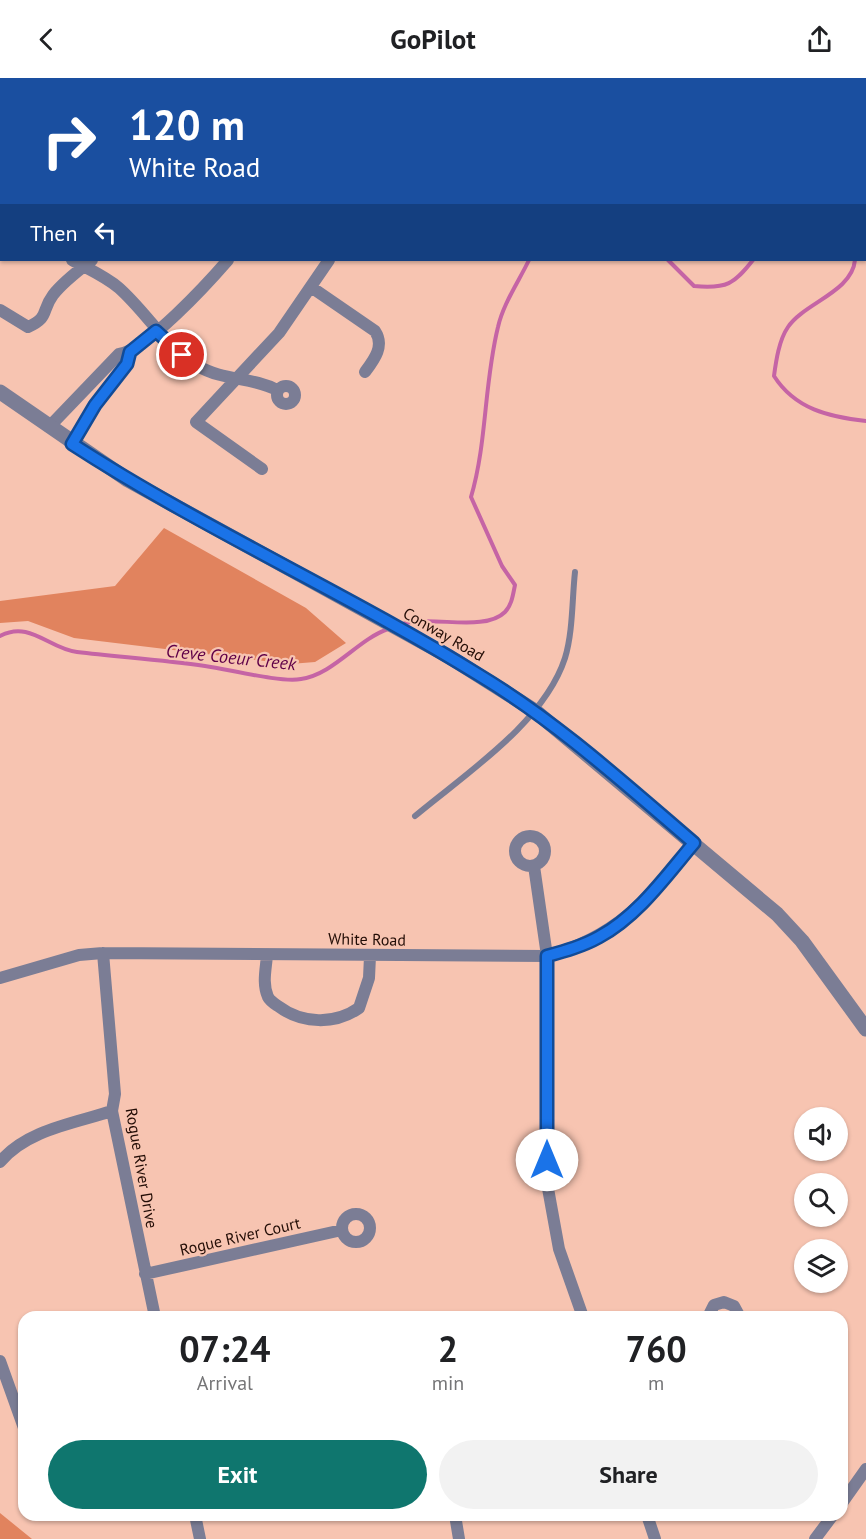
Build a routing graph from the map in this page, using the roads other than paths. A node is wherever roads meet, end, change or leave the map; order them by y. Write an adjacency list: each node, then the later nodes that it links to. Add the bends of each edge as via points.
1 (227, 261): 6 (street)
2 (328, 261): 4 (street)
3 (88, 263): 5 (street, via 53,295 39,322 27,327); 6 (street, via 120,289)
4 (311, 287): 8 (street, via 375,331 380,341 378,350); 9 (street, via 279,333)
5 (0, 310)
6 (156, 331): 7 (street); 9 (street, via 199,366)
7 (130, 352): 12 (street, via 119,354); 13 (street, via 127,364 95,405)
8 (364, 372)
9 (236, 380): 10 (street); 14 (street, via 196,422)
10 (277, 390)
11 (0, 392): 12 (street, Conway Road)
12 (49, 427): 13 (street, Conway Road)
13 (72, 444): 16 (street, Conway Road, via 128,480 448,656)
14 (262, 469)
15 (575, 572): 16 (lane, via 566,656)
16 (534, 711): 17 (lane, via 513,734); 18 (street, Conway Road)
17 (415, 816)
18 (694, 843): 23 (street, White Road, via 650,895 622,920 600,936); 25 (street, Conway Road, via 777,914 802,941)
19 (534, 866): 23 (street)
20 (103, 953): 21 (street, White Road); 24 (street, White Road, via 78,955); 26 (street, Rogue River Drive, via 115,1094)
21 (267, 955): 22 (street, White Road); 22 (street, via 264,981 269,999 285,1011 318,1020 339,1019 358,1008 369,978)
22 (370, 956): 23 (street, White Road)
23 (547, 956): 31 (street, via 547,1183 559,1249)
24 (0, 978)
25 (866, 1029)
26 (112, 1111): 27 (street, via 25,1141); 29 (street, Rogue River Drive)
27 (0, 1162)
28 (342, 1230): 29 (street, Rogue River Court)
29 (145, 1274): 30 (street, Rogue River Drive)
30 (154, 1311)
31 (581, 1311)
32 (711, 1311): 33 (street, via 714,1305 724,1302)
33 (737, 1311)
34 (0, 1361): 35 (street)
35 (18, 1411)
36 (866, 1470): 37 (street)
37 (848, 1495)
38 (196, 1521): 42 (street)
39 (455, 1521): 43 (street)
40 (649, 1521): 44 (street)
41 (828, 1521): 45 (street)
42 (200, 1539)
43 (459, 1539)
44 (655, 1539)
45 (815, 1539)

